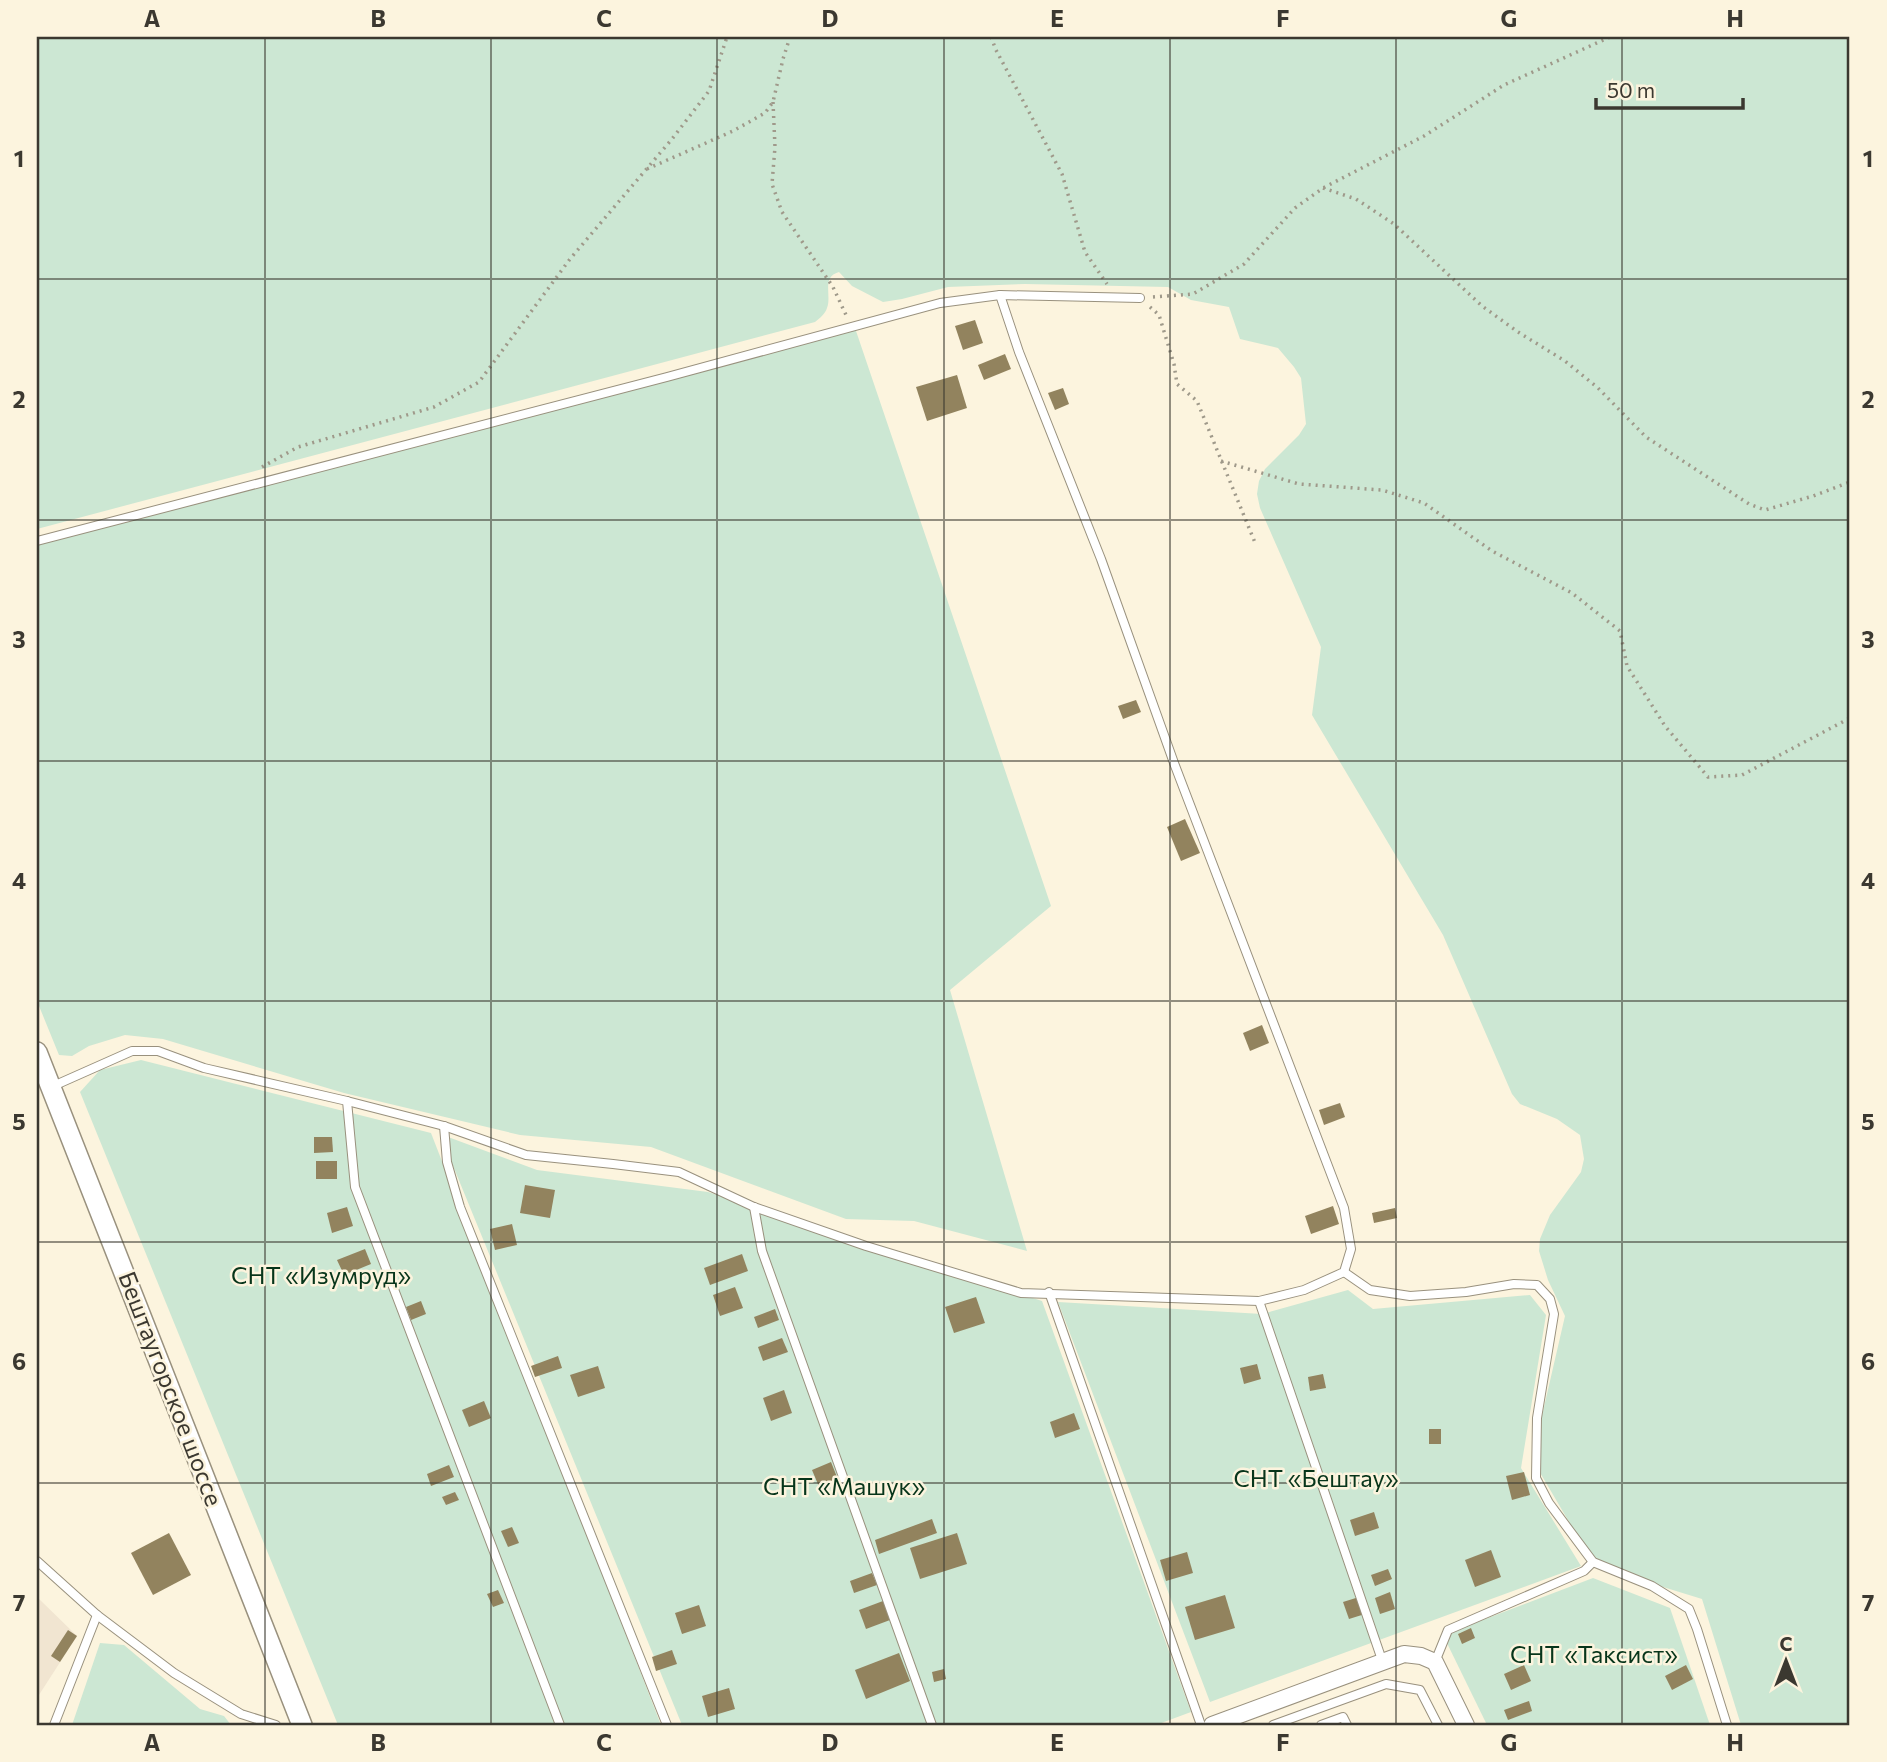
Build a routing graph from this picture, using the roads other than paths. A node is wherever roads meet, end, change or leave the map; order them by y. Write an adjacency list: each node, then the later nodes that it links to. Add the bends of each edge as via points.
1 (1000, 295): 2 (lane); 3 (lane, via 940,303); 9 (lane, via 1344,1209 1351,1249)
2 (1140, 298)
3 (37, 541)
4 (37, 1052): 5 (street, Бештаугорское шоссе)
5 (51, 1087): 6 (lane, via 132,1051 158,1051 204,1068); 19 (street, Бештаугорское шоссе)
6 (347, 1101): 7 (lane); 20 (lane, via 355,1187)
7 (444, 1126): 8 (lane, via 526,1155 679,1172); 21 (lane, via 447,1162 460,1207)
8 (754, 1207): 10 (lane, via 1021,1293); 22 (lane, via 762,1251)
9 (1344, 1272): 11 (lane, via 1304,1290); 13 (lane, via 1370,1290 1410,1296 1514,1284 1537,1285 1550,1299 1554,1314 1537,1418 1536,1478)
10 (1049, 1293): 11 (lane); 23 (lane)
11 (1259, 1301): 15 (lane)
12 (37, 1561): 14 (lane)
13 (1593, 1562): 16 (lane, via 1584,1571 1448,1630); 30 (lane, via 1652,1586 1689,1609)
14 (97, 1615): 17 (lane); 18 (lane, via 174,1673 241,1714)
15 (1382, 1660): 16 (street, via 1404,1654); 24 (street)
16 (1435, 1662): 29 (street)
17 (54, 1725)
18 (276, 1725)
19 (302, 1725)
20 (560, 1725)
21 (667, 1725)
22 (932, 1725)
23 (1201, 1725)
24 (1212, 1725)
25 (1273, 1725): 28 (lane, via 1386,1684 1420,1690)
26 (1321, 1725): 27 (lane, via 1343,1717)
27 (1347, 1725)
28 (1438, 1725)
29 (1466, 1725)
30 (1727, 1725)

